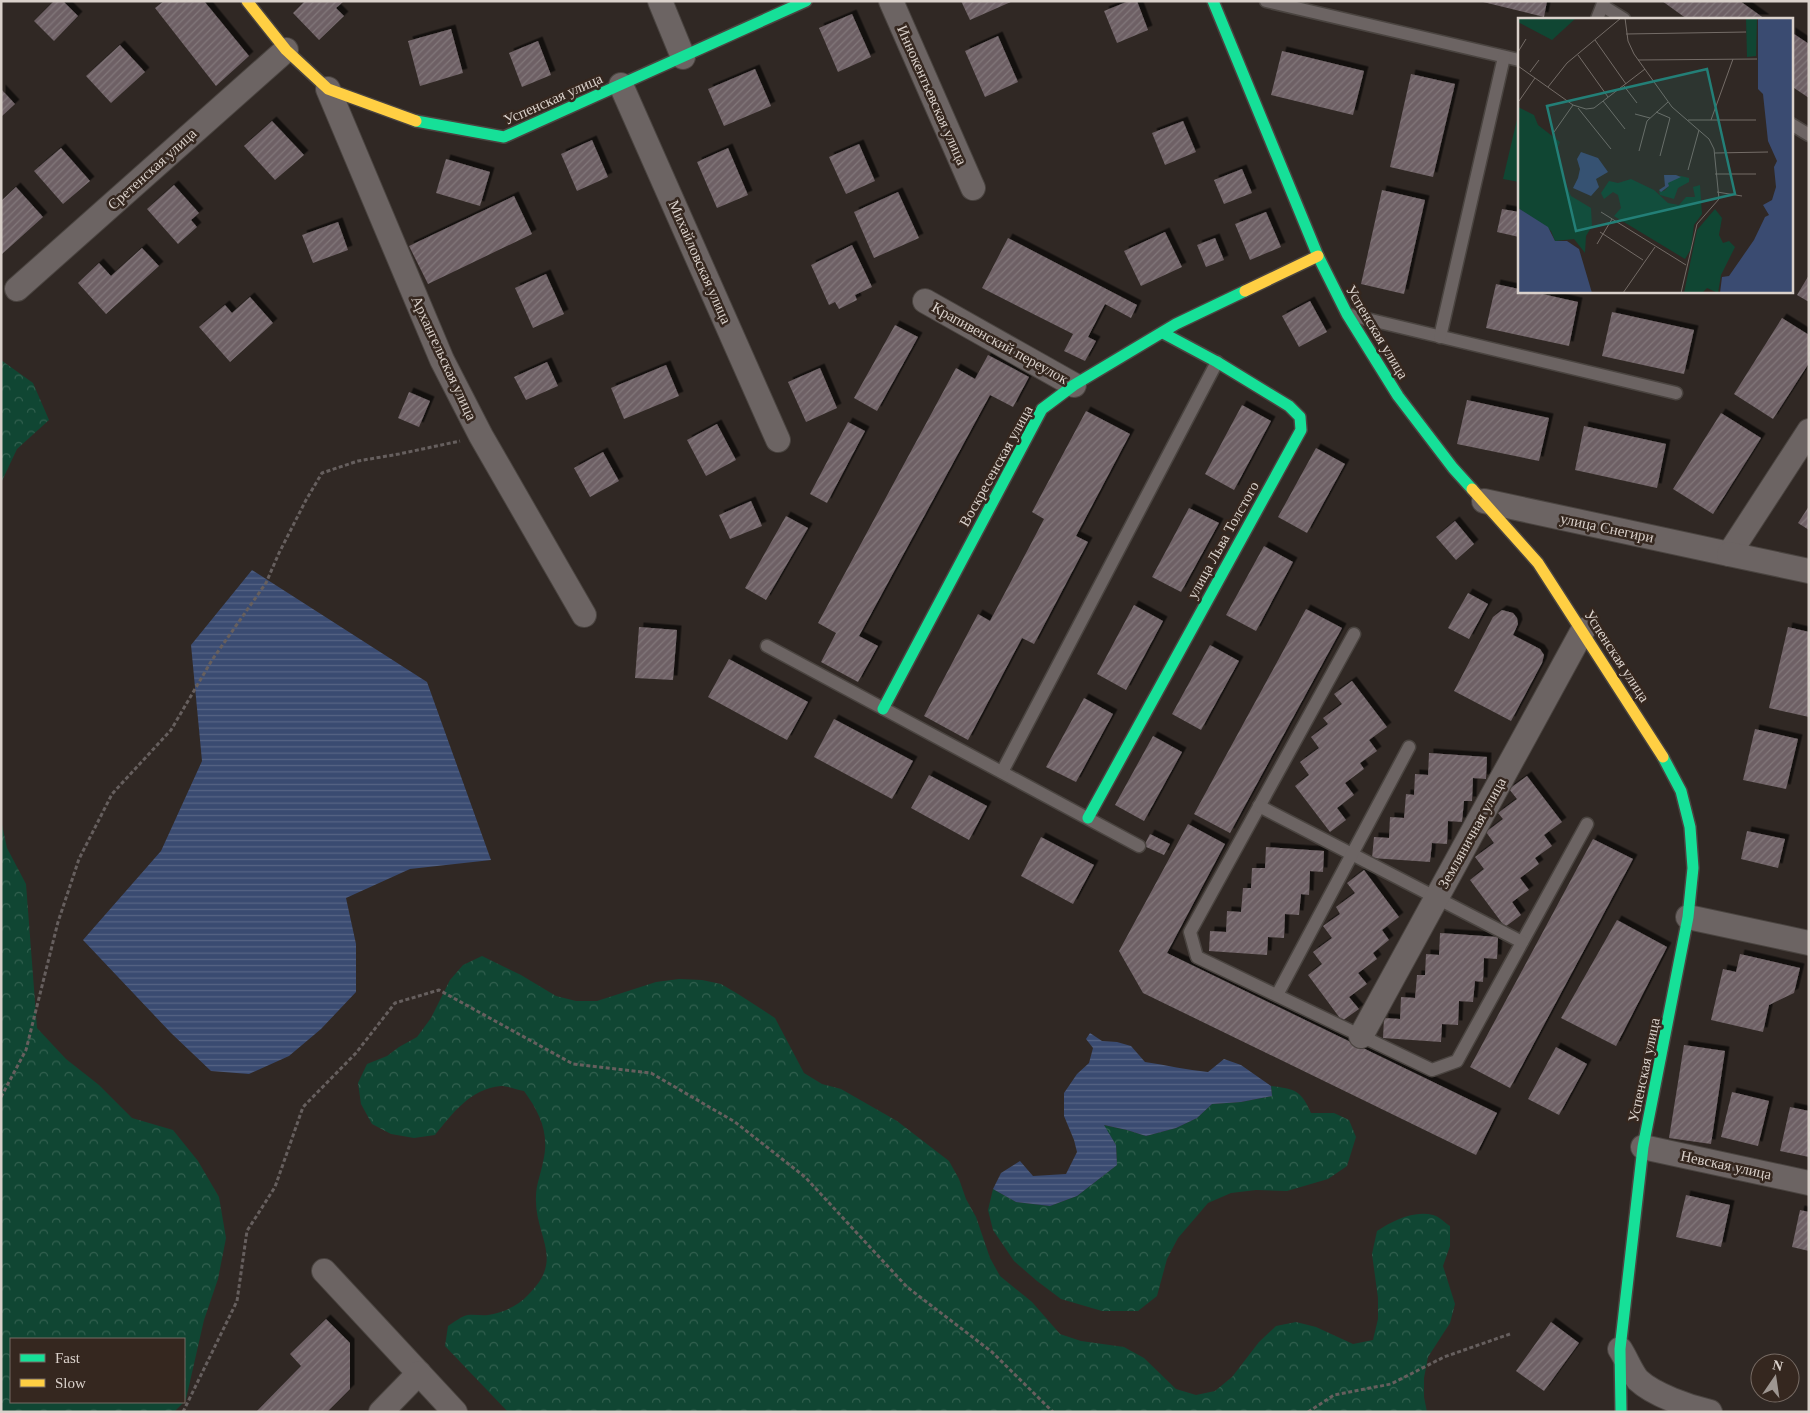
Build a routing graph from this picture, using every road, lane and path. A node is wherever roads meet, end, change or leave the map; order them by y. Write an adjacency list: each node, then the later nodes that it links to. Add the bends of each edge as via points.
1 (660, 1): 11 (street)
2 (806, 1): 11 (street, Успенская улица)
3 (890, 1): 18 (street, Иннокентьевская улица)
4 (1213, 1): 19 (street, Успенская улица)
5 (1266, 1): 12 (lane)
6 (251, 3): 10 (street, Успенская улица)
7 (1604, 4): 8 (lane); 9 (lane)
8 (1597, 18)
9 (1623, 18)
10 (286, 50): 15 (street, Успенская улица); 20 (street, Сретенская улица)
11 (683, 56): 14 (street, Успенская улица)
12 (1504, 57): 13 (lane); 24 (lane)
13 (1518, 60)
14 (621, 85): 15 (street, Успенская улица, via 504,137 411,120); 30 (street, Михайловская улица)
15 (328, 89): 29 (street, Архангельская улица, via 442,360)
16 (1792, 125): 17 (lane)
17 (1809, 134)
18 (973, 188)
19 (1318, 256): 22 (street, Успенская улица); 23 (street, Воскресенская улица)
20 (17, 289)
21 (925, 301): 26 (street, Крапивенский переулок)
22 (1347, 314): 24 (lane); 31 (street, Успенская улица, via 1398,396 1453,468)
23 (1163, 333): 25 (street, улица Льва Толстого); 26 (street, Воскресенская улица)
24 (1440, 337): 27 (lane)
25 (1217, 362): 40 (lane); 42 (street, улица Льва Толстого, via 1289,406 1300,417 1301,430)
26 (1074, 385): 38 (street, Воскресенская улица, via 1042,409)
27 (1676, 393)
28 (1809, 431): 32 (street)
29 (481, 436): 34 (street, Архангельская улица); 52 (path, via 358,461 322,473 266,583 212,660 170,730 112,794 79,859 58,922 26,1050)
30 (778, 440)
31 (1484, 502): 32 (street, улица Снегири); 35 (street, Успенская улица, via 1538,563)
32 (1729, 554): 33 (street, улица Снегири)
33 (1809, 571)
34 (584, 614)
35 (1583, 630): 46 (street, Земляничная улица); 47 (street, Успенская улица, via 1659,749 1681,791 1690,826 1693,868)
36 (1354, 634): 41 (lane)
37 (767, 646): 38 (lane)
38 (883, 708): 40 (lane)
39 (1408, 747): 45 (lane)
40 (1002, 772): 42 (lane)
41 (1259, 806): 45 (lane); 50 (lane, via 1190,932 1198,957)
42 (1088, 818): 44 (lane)
43 (1586, 824): 48 (lane)
44 (1139, 846)
45 (1352, 854): 46 (lane); 50 (lane)
46 (1436, 898): 48 (lane); 51 (street, Земляничная улица)
47 (1688, 917): 49 (street); 53 (street, Успенская улица)
48 (1522, 942): 51 (lane, via 1457,1061 1432,1070)
49 (1809, 944)
50 (1277, 995): 51 (lane)
51 (1361, 1036)
52 (1, 1097)
53 (1643, 1147): 54 (street, Невская улица); 57 (street, Успенская улица)
54 (1809, 1183)
55 (324, 1271): 58 (street)
56 (1510, 1334): 63 (path, via 1444,1358 1391,1384 1334,1395)
57 (1620, 1349): 64 (street, Успенская улица); 65 (street, via 1638,1380 1663,1396)
58 (419, 1373): 60 (street); 61 (street)
59 (182, 1412): 62 (path, via 237,1301 247,1230 275,1187 303,1106 356,1053 395,1003 439,990 573,1064 651,1073 735,1122 805,1177 907,1287 992,1352)
60 (381, 1412)
61 (455, 1412)
62 (1053, 1412)
63 (1308, 1412)
64 (1621, 1412)
65 (1710, 1412)

